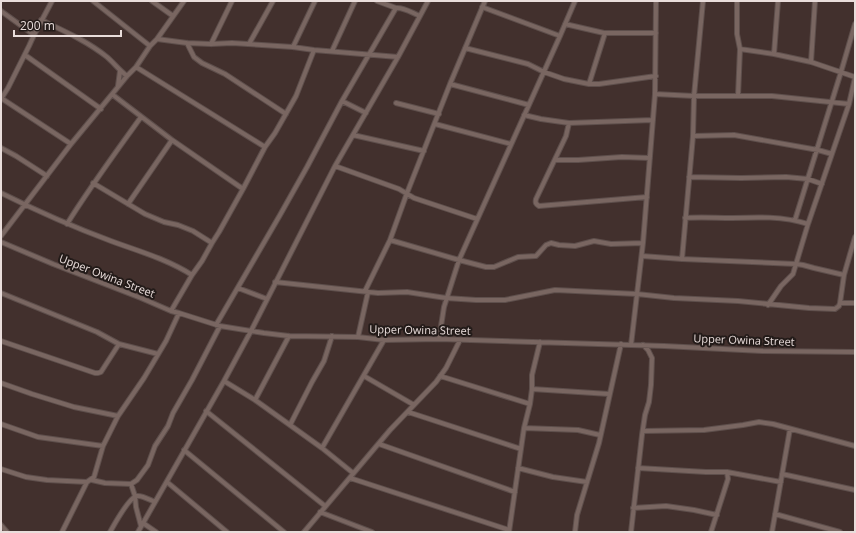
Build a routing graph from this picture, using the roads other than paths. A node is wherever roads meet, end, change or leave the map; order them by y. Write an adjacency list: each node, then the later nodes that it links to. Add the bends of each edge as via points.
1 (52, 1): 23 (street)
2 (93, 1): 34 (street)
3 (152, 1): 21 (street)
4 (184, 1): 21 (street)
5 (232, 1): 32 (street)
6 (273, 1): 33 (street)
7 (315, 1): 35 (street)
8 (355, 1): 39 (street)
9 (377, 1): 19 (street)
10 (428, 1): 22 (street)
11 (485, 1): 18 (street)
12 (574, 1): 24 (street)
13 (656, 1): 27 (street)
14 (703, 1): 57 (street)
15 (737, 1): 37 (street, via 737,34)
16 (778, 1): 41 (street)
17 (815, 1): 44 (street)
18 (482, 7): 29 (street); 36 (street)
19 (396, 8): 22 (street); 40 (street)
20 (1, 11): 28 (street)
21 (173, 16): 30 (street)
22 (420, 16): 43 (street)
23 (42, 20): 28 (street); 46 (street, via 88,43)
24 (565, 24): 26 (street); 29 (street)
25 (855, 24): 48 (street)
26 (605, 33): 27 (street); 53 (street)
27 (656, 33): 50 (street)
28 (34, 35): 42 (street)
29 (560, 36): 47 (street)
30 (157, 39): 31 (street); 34 (street)
31 (187, 43): 32 (street); 67 (street, via 194,57 202,63 225,74)
32 (211, 44): 33 (street)
33 (249, 44): 35 (street)
34 (150, 46): 45 (street)
35 (293, 47): 38 (street)
36 (465, 48): 47 (street, via 528,64); 52 (street)
37 (740, 49): 41 (street); 58 (street)
38 (314, 50): 39 (street); 67 (street)
39 (332, 51): 40 (street)
40 (370, 54): 43 (street); 60 (street)
41 (774, 54): 44 (street)
42 (25, 55): 59 (street); 65 (street)
43 (398, 57): 66 (street)
44 (811, 62): 48 (street)
45 (136, 67): 49 (street); 79 (street)
46 (120, 71): 49 (street); 54 (street)
47 (544, 72): 53 (street); 64 (street)
48 (841, 72): 51 (street); 61 (street)
49 (127, 76): 54 (street)
50 (656, 76): 53 (street); 56 (street)
51 (855, 78): 63 (street)
52 (450, 84): 64 (street); 68 (street)
53 (589, 84)
54 (118, 88): 55 (street)
55 (113, 94): 65 (street); 70 (street)
56 (655, 94): 57 (street); 71 (street)
57 (694, 96): 58 (street); 75 (street)
58 (738, 96): 61 (street, via 772,96)
59 (1, 98): 77 (street)
60 (342, 101): 66 (street); 117 (street)
61 (832, 102): 63 (street); 81 (street)
62 (396, 103): 68 (street)
63 (849, 104): 83 (street)
64 (529, 105): 69 (street)
65 (101, 109): 77 (street)
66 (366, 113): 74 (street)
67 (286, 114): 79 (street)
68 (439, 114): 73 (street)
69 (524, 115): 72 (street); 78 (street)
70 (141, 117): 76 (street); 90 (street)
71 (653, 120): 72 (street); 84 (street)
72 (569, 123): 85 (street)
73 (435, 124): 78 (street); 82 (street)
74 (353, 135): 82 (street); 86 (street)
75 (693, 136): 81 (street, via 734,135); 88 (street)
76 (172, 140): 92 (street); 96 (street)
77 (71, 144): 87 (street)
78 (511, 144): 99 (street)
79 (265, 147): 92 (street)
80 (1, 148): 87 (street)
81 (818, 150): 83 (street); 89 (street)
82 (424, 151): 94 (street)
83 (832, 154): 91 (street)
84 (650, 158): 85 (street); 95 (street)
85 (556, 160): 95 (street, via 536,199 539,206)
86 (335, 166): 94 (street); 116 (street)
87 (47, 176): 97 (street)
88 (689, 177): 89 (street); 98 (street)
89 (808, 179): 91 (street); 100 (street)
90 (93, 183): 96 (street); 101 (street)
91 (822, 184): 102 (street)
92 (243, 189): 107 (street)
93 (1, 193): 97 (street)
94 (407, 193): 99 (street, via 414,198); 105 (street)
95 (647, 197): 108 (street)
96 (128, 204): 107 (street, via 164,222 193,231)
97 (24, 205): 101 (street); 103 (street)
98 (685, 218): 100 (street, via 764,217); 111 (street)
99 (477, 219): 112 (street)
100 (795, 220): 102 (street)
101 (67, 224): 114 (street, via 152,255)
102 (808, 224): 113 (street)
103 (1, 236)
104 (855, 237): 109 (street)
105 (390, 240): 112 (street); 118 (street)
106 (1, 242): 126 (street, Upper Owina Street)
107 (212, 243): 114 (street)
108 (643, 243): 110 (street); 112 (street, via 611,244 594,241 575,246 551,243 536,256 518,257 494,267)
109 (853, 248): 115 (street)
110 (642, 256): 111 (street); 120 (street)
111 (682, 259): 113 (street)
112 (458, 260): 121 (street)
113 (796, 264): 115 (street); 125 (street, via 793,274)
114 (192, 275): 126 (street)
115 (844, 275): 123 (street)
116 (275, 282): 118 (street); 122 (street)
117 (238, 288): 122 (street); 128 (street)
118 (366, 292): 121 (street, via 408,292); 132 (street)
119 (1, 293): 138 (street, via 97,332)
120 (637, 294): 121 (street, via 555,290 505,300); 125 (street); 140 (street)
121 (446, 298): 133 (street)
122 (266, 299): 129 (street)
123 (840, 303): 124 (street); 125 (street, via 835,309)
124 (855, 303)
125 (768, 305)
126 (171, 311): 127 (street, Upper Owina Street)
127 (179, 313): 128 (street, Upper Owina Street); 143 (street)
128 (218, 325): 129 (street, Upper Owina Street); 180 (street, via 192,380 155,446 148,465)
129 (251, 331): 130 (street, Upper Owina Street); 146 (street)
130 (289, 336): 131 (street, Upper Owina Street); 150 (street)
131 (332, 336): 132 (street, Upper Owina Street); 157 (street, via 324,361)
132 (358, 337): 134 (street, Upper Owina Street)
133 (439, 339): 134 (street, Upper Owina Street); 135 (street, Upper Owina Street)
134 (384, 340): 144 (street)
135 (460, 340): 137 (street, Upper Owina Street); 145 (street)
136 (1, 341): 138 (street, via 95,373 101,372)
137 (540, 342): 139 (street, Upper Owina Street); 148 (street, via 532,375)
138 (119, 344): 143 (street)
139 (621, 344): 140 (street, Upper Owina Street); 149 (street)
140 (631, 344): 141 (street, Upper Owina Street)
141 (642, 345): 142 (street, Upper Owina Street, via 762,351); 160 (street, via 652,358 649,402)
142 (855, 352)
143 (158, 354): 155 (street)
144 (364, 376): 152 (street); 165 (street)
145 (440, 376): 151 (street); 152 (street)
146 (224, 381): 150 (street); 153 (street)
147 (1, 383): 155 (street, via 74,407)
148 (532, 389): 149 (street); 151 (street)
149 (609, 394): 161 (street)
150 (255, 400): 157 (street)
151 (530, 404): 158 (street)
152 (414, 405): 154 (street)
153 (206, 411): 167 (street); 185 (street)
154 (408, 412): 162 (street); 166 (street)
155 (118, 416): 163 (street)
156 (1, 424): 163 (street, via 38,437)
157 (290, 425): 165 (street)
158 (524, 428): 161 (street, via 578,430); 166 (street)
159 (790, 429): 160 (street, via 759,422 704,430); 164 (street); 173 (street)
160 (643, 431): 169 (street)
161 (600, 435): 178 (street)
162 (379, 444): 172 (street); 182 (street)
163 (103, 446): 175 (street)
164 (855, 446)
165 (322, 448): 172 (street)
166 (521, 449): 168 (street)
167 (184, 450): 177 (street); 200 (street)
168 (518, 468): 178 (street); 182 (street)
169 (638, 468): 171 (street); 186 (street)
170 (1, 469): 176 (street, via 26,477)
171 (727, 472): 179 (street); 189 (street, via 728,479)
172 (354, 473): 174 (street)
173 (782, 474): 179 (street); 181 (street)
174 (350, 478): 185 (street); 193 (street)
175 (92, 480): 176 (street); 180 (street)
176 (87, 482): 195 (street)
177 (167, 482): 184 (street); 199 (street)
178 (587, 482): 203 (street, via 577,515)
179 (781, 482): 188 (street)
180 (131, 484): 183 (street)
181 (855, 490)
182 (515, 492): 193 (street)
183 (135, 496): 184 (street); 190 (street); 196 (street, via 123,509)
184 (155, 502): 190 (street)
185 (325, 506): 187 (street)
186 (633, 508): 189 (street, via 666,506); 204 (street)
187 (320, 512): 201 (street); 202 (street)
188 (775, 514): 192 (street); 206 (street)
189 (717, 515): 205 (street)
190 (142, 524): 197 (street); 198 (street)
191 (1, 525): 194 (street)
192 (827, 530): 207 (street)
193 (509, 531)
194 (7, 532)
195 (62, 532)
196 (110, 532)
197 (138, 532)
198 (156, 532)
199 (227, 532)
200 (284, 532)
201 (304, 532)
202 (372, 532)
203 (575, 532)
204 (631, 532)
205 (712, 532)
206 (772, 532)
207 (840, 532)

